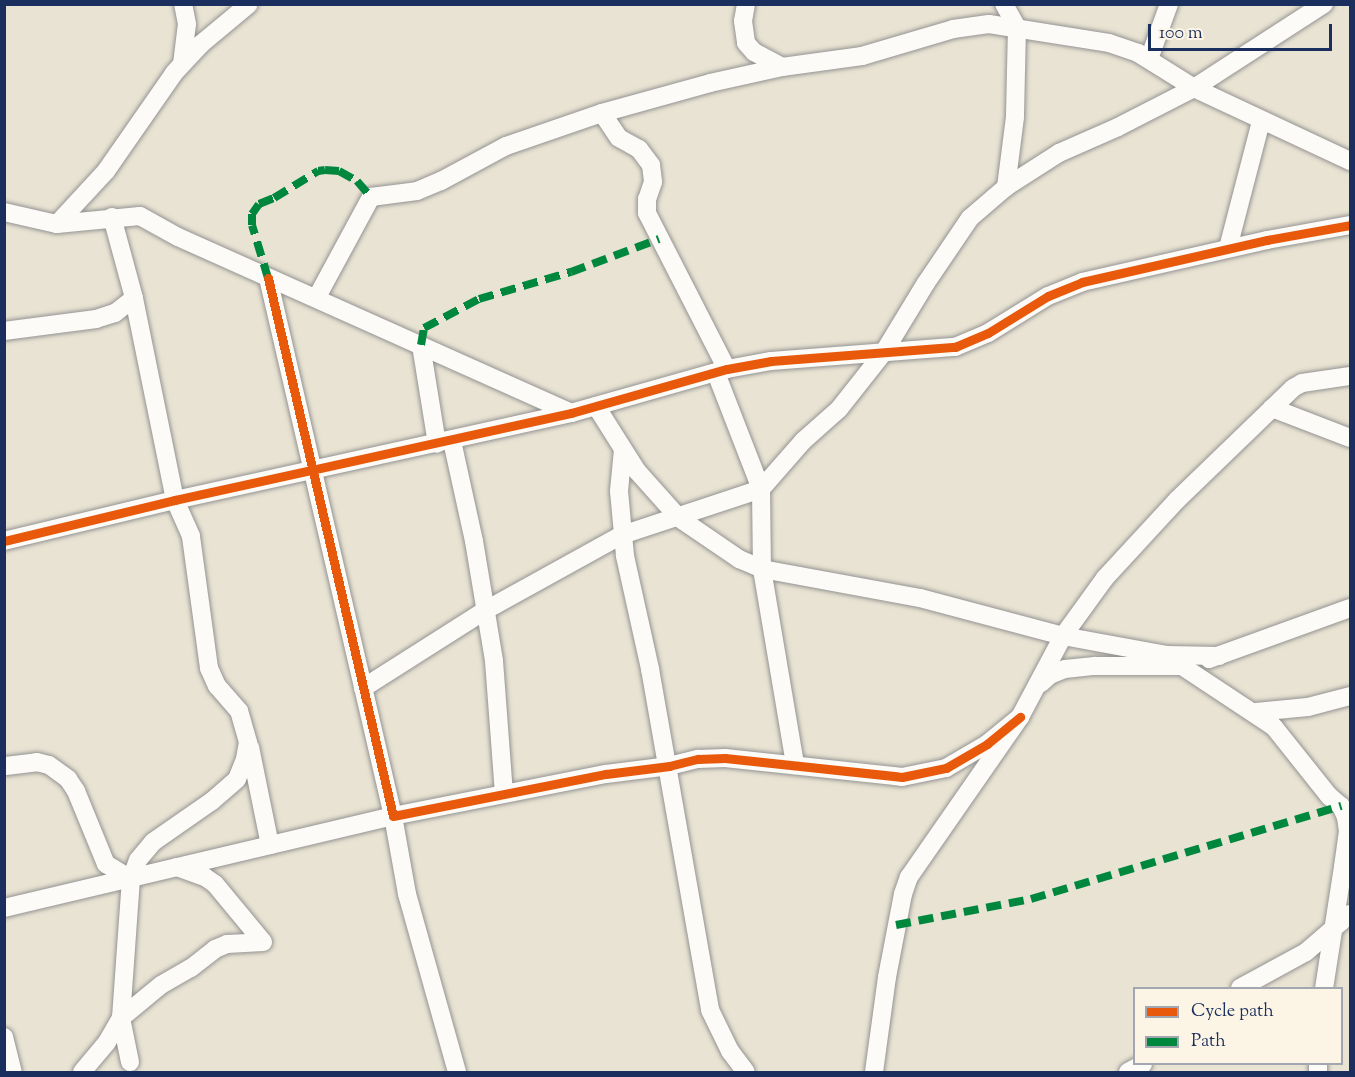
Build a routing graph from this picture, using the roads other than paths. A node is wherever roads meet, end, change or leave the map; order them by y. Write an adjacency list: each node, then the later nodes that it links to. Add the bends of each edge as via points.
1 (183, 4): 9 (street, via 187,24)
2 (249, 4): 9 (street)
3 (746, 4): 10 (street, via 746,43 754,52)
4 (1004, 4): 7 (street)
5 (1169, 4): 8 (street)
6 (1324, 4): 11 (street)
7 (1017, 27): 8 (street, via 1109,43); 10 (street, via 989,24 953,29 862,56); 15 (street, via 1015,117)
8 (1149, 59): 11 (street)
9 (182, 64): 18 (street, via 106,171)
10 (782, 67): 12 (street)
11 (1194, 88): 13 (street); 15 (street, via 1059,153)
12 (602, 113): 22 (street, via 506,146 417,191 371,197); 27 (street, via 619,138 639,149 651,165 653,182 647,213)
13 (1261, 121): 14 (street); 20 (street)
14 (1350, 161)
15 (1006, 187): 26 (street, via 970,218)
16 (4, 212): 18 (street)
17 (112, 217): 18 (street); 21 (street, via 140,216); 23 (street)
18 (57, 224)
19 (1350, 225): 20 (street)
20 (1228, 248): 26 (street, via 1082,282 1048,296 988,333 955,347)
21 (268, 278): 22 (street); 35 (street)
22 (317, 297): 25 (street)
23 (134, 298): 24 (street, via 116,313 96,319); 37 (street)
24 (4, 331)
25 (421, 345): 31 (street); 33 (street)
26 (884, 352): 27 (street, via 771,361); 36 (street, via 839,409 802,441)
27 (721, 371): 29 (street); 36 (street)
28 (1350, 376): 30 (street, via 1302,383)
29 (596, 406): 31 (street); 34 (street)
30 (1272, 408): 32 (street); 44 (street, via 1177,500 1105,578)
31 (571, 413): 33 (street)
32 (1350, 438)
33 (444, 442): 35 (street); 43 (street)
34 (623, 450): 38 (street); 39 (street, via 619,491)
35 (312, 472): 37 (street); 47 (street)
36 (761, 489): 38 (street); 41 (street)
37 (175, 500): 40 (street); 52 (street, via 191,536 209,668 217,686 239,711)
38 (679, 518): 39 (street); 41 (street)
39 (622, 535): 43 (street); 55 (street)
40 (4, 541)
41 (762, 569): 44 (street, via 920,598); 53 (street)
42 (1350, 608): 45 (street)
43 (486, 610): 47 (street); 56 (street)
44 (1063, 636): 45 (street, via 1167,655); 48 (street)
45 (1219, 656): 46 (street)
46 (1182, 666): 48 (street, via 1065,669 1045,678); 50 (street)
47 (363, 688): 57 (street)
48 (1036, 690): 51 (street)
49 (1350, 696): 50 (street, via 1308,707)
50 (1256, 712): 59 (street, via 1274,727 1341,806 1348,831)
51 (1020, 717): 53 (street, via 987,744 946,768 902,777); 74 (street, via 909,877 889,966)
52 (248, 742): 58 (street); 61 (street, via 237,779 153,842 138,860)
53 (795, 765): 55 (street, via 725,758)
54 (6, 766): 61 (street, via 38,762 60,771 76,791 106,864)
55 (669, 766): 56 (street); 73 (street, via 710,1010 725,1042)
56 (504, 794): 57 (street)
57 (393, 816): 58 (street); 72 (street, via 407,894)
58 (270, 845): 60 (street)
59 (1347, 861): 64 (street)
60 (177, 867): 61 (street); 67 (street, via 215,884 263,942 227,944 215,949 161,985)
61 (131, 879): 62 (street); 67 (street)
62 (4, 908)
63 (1350, 914): 64 (street)
64 (1332, 930): 65 (street, via 1306,952); 66 (street)
65 (1242, 987)
66 (1324, 987)
67 (122, 1018): 69 (street); 71 (street)
68 (4, 1037): 70 (street)
69 (130, 1062)
70 (13, 1072)
71 (82, 1072)
72 (457, 1072)
73 (746, 1072)
74 (874, 1072)

